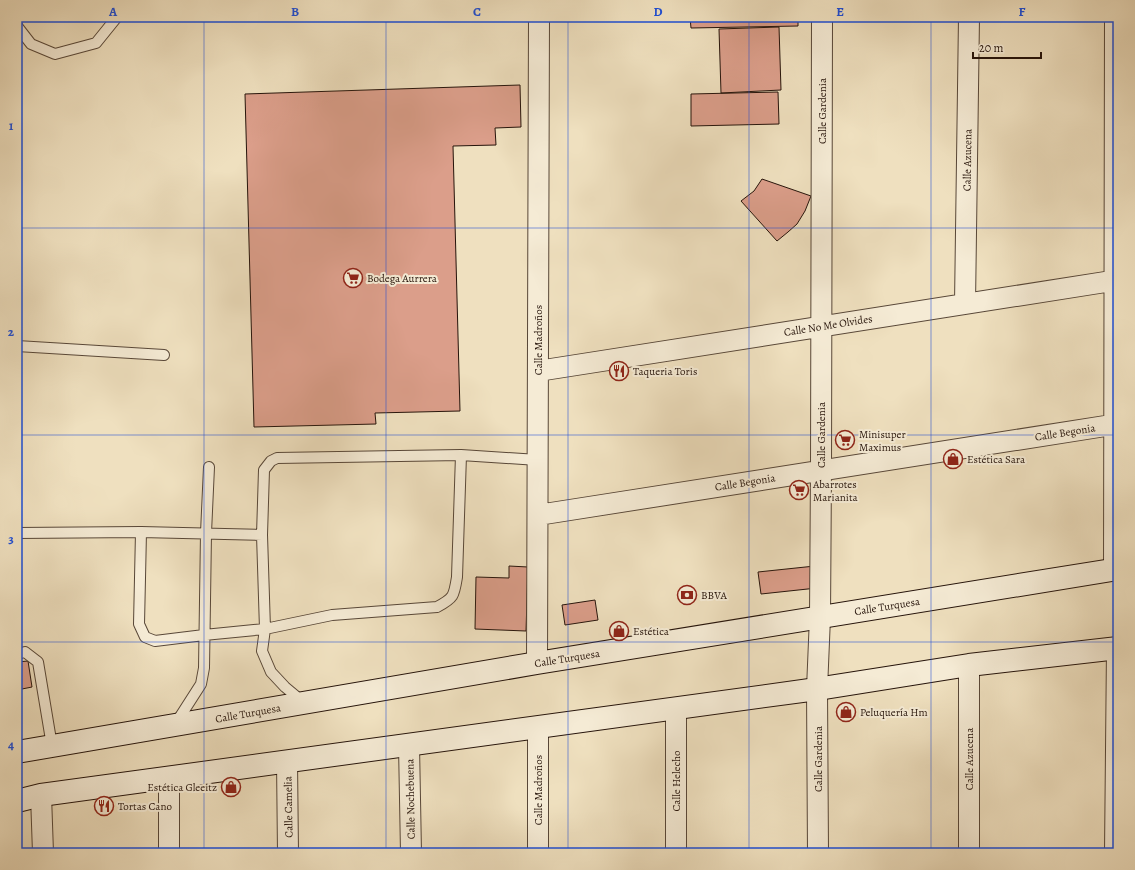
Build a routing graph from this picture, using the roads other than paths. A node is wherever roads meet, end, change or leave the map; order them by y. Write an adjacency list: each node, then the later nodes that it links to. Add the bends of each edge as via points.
1 (117, 17): 6 (lane, via 96,43 55,54 31,44)
2 (539, 17): 12 (street, Calle Madroños)
3 (822, 17): 9 (street, Calle Gardenia)
4 (969, 17): 8 (street, Calle Azucena)
5 (1115, 17): 7 (street)
6 (17, 26)
7 (1116, 280): 8 (street, Calle No Me Olvides); 13 (street)
8 (965, 304): 9 (street, Calle No Me Olvides)
9 (821, 326): 12 (street, Calle No Me Olvides); 17 (street, Calle Gardenia)
10 (17, 346): 11 (lane)
11 (164, 354)
12 (538, 371): 15 (street, Calle Madroños)
13 (1116, 424): 17 (street, Calle Begonia); 23 (street)
14 (461, 455): 15 (lane); 22 (lane, via 276,458 270,461 264,470); 25 (lane, via 457,577 455,591 449,601 437,607 332,615)
15 (538, 460): 18 (street, Calle Madroños)
16 (209, 467): 20 (lane)
17 (821, 470): 18 (street, Calle Begonia); 24 (street, Calle Gardenia)
18 (538, 515): 29 (street, Calle Madroños)
19 (141, 532): 20 (lane); 21 (lane); 26 (lane, via 139,624 145,637 155,642)
20 (206, 533): 22 (lane); 26 (lane)
21 (17, 534)
22 (262, 535): 25 (lane)
23 (1116, 569): 24 (main road, Calle Turquesa)
24 (820, 617): 29 (main road, Calle Turquesa); 31 (street, Calle Gardenia)
25 (265, 629): 26 (lane); 32 (lane, via 262,651 271,672 285,688)
26 (204, 635): 34 (lane, via 204,668 201,684)
27 (1117, 648): 30 (main road); 51 (street)
28 (17, 654): 37 (lane, via 25,652 38,662)
29 (537, 663): 32 (main road, Calle Turquesa)
30 (969, 665): 31 (main road); 50 (street, Calle Azucena)
31 (817, 689): 33 (main road); 49 (street, Calle Gardenia)
32 (304, 703): 34 (main road, Calle Turquesa)
33 (676, 708): 35 (main road); 48 (street, Calle Helecho)
34 (175, 725): 37 (main road, Calle Turquesa)
35 (538, 727): 36 (main road); 47 (street, Calle Madroños)
36 (409, 745): 39 (main road); 46 (street, Calle Nochebuena)
37 (52, 746): 38 (main road, Calle Turquesa)
38 (17, 752)
39 (287, 762): 40 (main road); 45 (street, Calle Camelia)
40 (169, 778): 41 (main road); 44 (street)
41 (41, 795): 42 (main road); 43 (street)
42 (17, 801)
43 (43, 853)
44 (169, 853)
45 (288, 853)
46 (410, 853)
47 (538, 853)
48 (676, 853)
49 (818, 853)
50 (969, 853)
51 (1116, 853)

